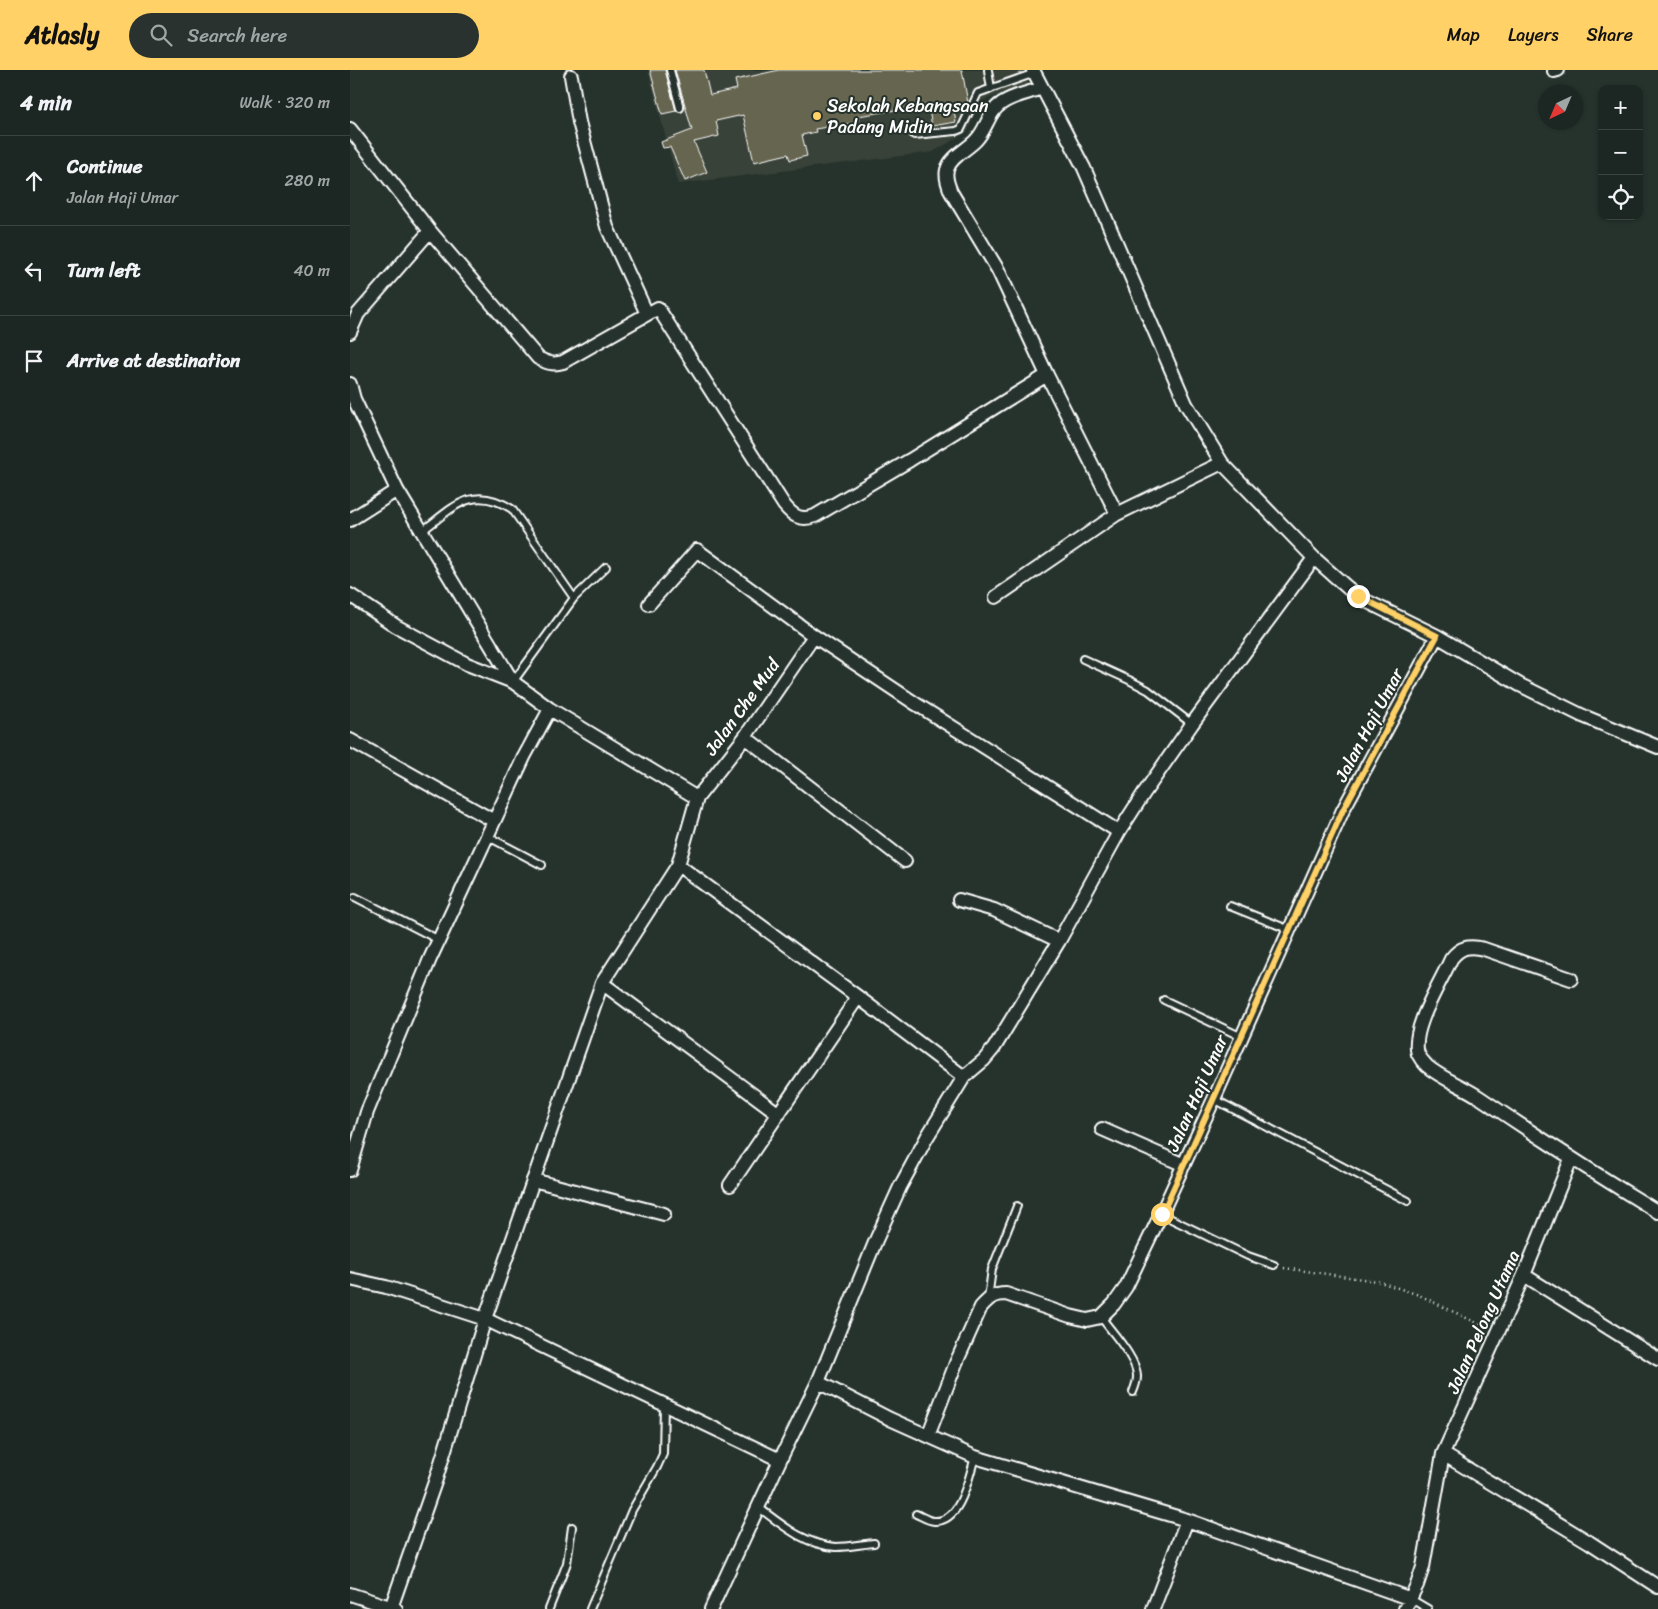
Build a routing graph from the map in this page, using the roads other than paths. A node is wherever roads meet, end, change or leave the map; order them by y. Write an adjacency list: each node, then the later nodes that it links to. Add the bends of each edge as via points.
1 (670, 70): 7 (lane)
2 (988, 70): 6 (lane)
3 (1034, 72): 5 (street); 6 (lane)
4 (571, 76): 11 (street, via 579,122 607,227)
5 (1042, 88): 13 (street, via 1002,103 977,139 947,169 946,181 998,270); 15 (street, via 1084,168 1186,404)
6 (991, 89): 9 (lane, via 978,93 960,129)
7 (680, 108)
8 (350, 129): 10 (street)
9 (914, 135)
10 (430, 231): 11 (street, via 544,362 563,362); 12 (street, via 358,314)
11 (647, 314): 13 (street, via 658,308 784,505 799,518 815,516)
12 (350, 332)
13 (1047, 375): 17 (street)
14 (350, 384): 16 (street)
15 (1222, 463): 17 (street); 20 (street)
16 (397, 490): 18 (street); 19 (street)
17 (1117, 514): 23 (street)
18 (350, 520)
19 (422, 531): 24 (lane, via 458,504 487,498 500,502 512,509); 29 (street)
20 (1314, 558): 27 (street, via 1358,596); 31 (street)
21 (606, 567): 24 (lane)
22 (350, 595): 29 (street, via 404,630 467,664)
23 (996, 597)
24 (574, 598): 29 (lane)
25 (649, 604): 26 (street, via 697,550)
26 (814, 636): 32 (street, Jalan Che Mud); 37 (street)
27 (1437, 636): 34 (street, via 1583,716); 45 (street, Jalan Haji Umar, via 1343,810)
28 (1083, 659): 31 (lane, via 1148,690)
29 (513, 682): 30 (street)
30 (550, 709): 35 (street); 36 (street)
31 (1192, 724): 37 (street)
32 (745, 736): 35 (street, Jalan Che Mud); 39 (street)
33 (350, 740): 36 (street)
34 (1658, 747)
35 (697, 798): 41 (street)
36 (494, 821): 38 (street)
37 (1119, 832): 47 (street)
38 (487, 836): 40 (lane); 46 (street)
39 (905, 861)
40 (542, 865)
41 (678, 865): 49 (street); 50 (street)
42 (355, 897): 46 (lane)
43 (959, 900): 47 (street, via 994,910)
44 (1230, 906): 45 (lane)
45 (1290, 930): 52 (street, Jalan Haji Umar)
46 (439, 940): 59 (street, via 367,1112)
47 (1059, 940): 53 (street, via 994,1048)
48 (1571, 979): 57 (street, via 1484,949 1464,948 1451,959 1416,1041 1418,1055 1426,1065)
49 (602, 983): 55 (street); 60 (street)
50 (858, 997): 53 (street); 55 (street)
51 (1164, 1000): 52 (lane)
52 (1242, 1036): 54 (street, Jalan Haji Umar)
53 (964, 1077): 74 (street, via 900,1187)
54 (1214, 1099): 58 (street, Jalan Haji Umar); 62 (lane)
55 (779, 1114): 61 (street)
56 (1102, 1129): 58 (street)
57 (1571, 1159): 64 (street); 68 (street, Jalan Pelong Utama)
58 (1184, 1165): 66 (street, Jalan Haji Umar)
59 (350, 1170)
60 (533, 1180): 65 (street); 72 (street)
61 (730, 1185)
62 (1408, 1201)
63 (1017, 1206): 70 (lane, via 992,1270)
64 (1658, 1212)
65 (664, 1214)
66 (1162, 1214): 67 (lane); 71 (street, Jalan Haji Umar, via 1126,1287)
67 (1274, 1266)
68 (1524, 1275): 73 (street); 78 (street, Jalan Pelong Utama)
69 (350, 1279): 72 (street, via 386,1287)
70 (988, 1299): 71 (street, via 996,1294 1006,1294 1070,1316 1087,1320); 77 (street, via 981,1307 956,1364)
71 (1101, 1317): 75 (lane, via 1136,1367 1138,1376)
72 (485, 1319): 76 (street); 89 (street, via 436,1479)
73 (1658, 1359)
74 (818, 1382): 77 (street); 80 (street)
75 (1133, 1392)
76 (664, 1404): 80 (street); 91 (lane, via 663,1454 658,1468 632,1510)
77 (928, 1436): 79 (street)
78 (1442, 1454): 86 (street); 88 (street, Jalan Pelong Utama, via 1423,1567)
79 (975, 1457): 82 (lane, via 960,1501 950,1516 933,1521); 83 (street)
80 (780, 1460): 81 (street)
81 (758, 1506): 85 (lane, via 803,1538 821,1545 838,1547); 92 (street)
82 (916, 1514)
83 (1187, 1520): 88 (street); 93 (street)
84 (572, 1527): 90 (lane, via 567,1563)
85 (874, 1543)
86 (1658, 1587)
87 (350, 1594): 89 (street)
88 (1408, 1604): 94 (lane)
89 (388, 1608)
90 (549, 1609)
91 (590, 1609)
92 (711, 1609)
93 (1153, 1609)
94 (1428, 1609)

